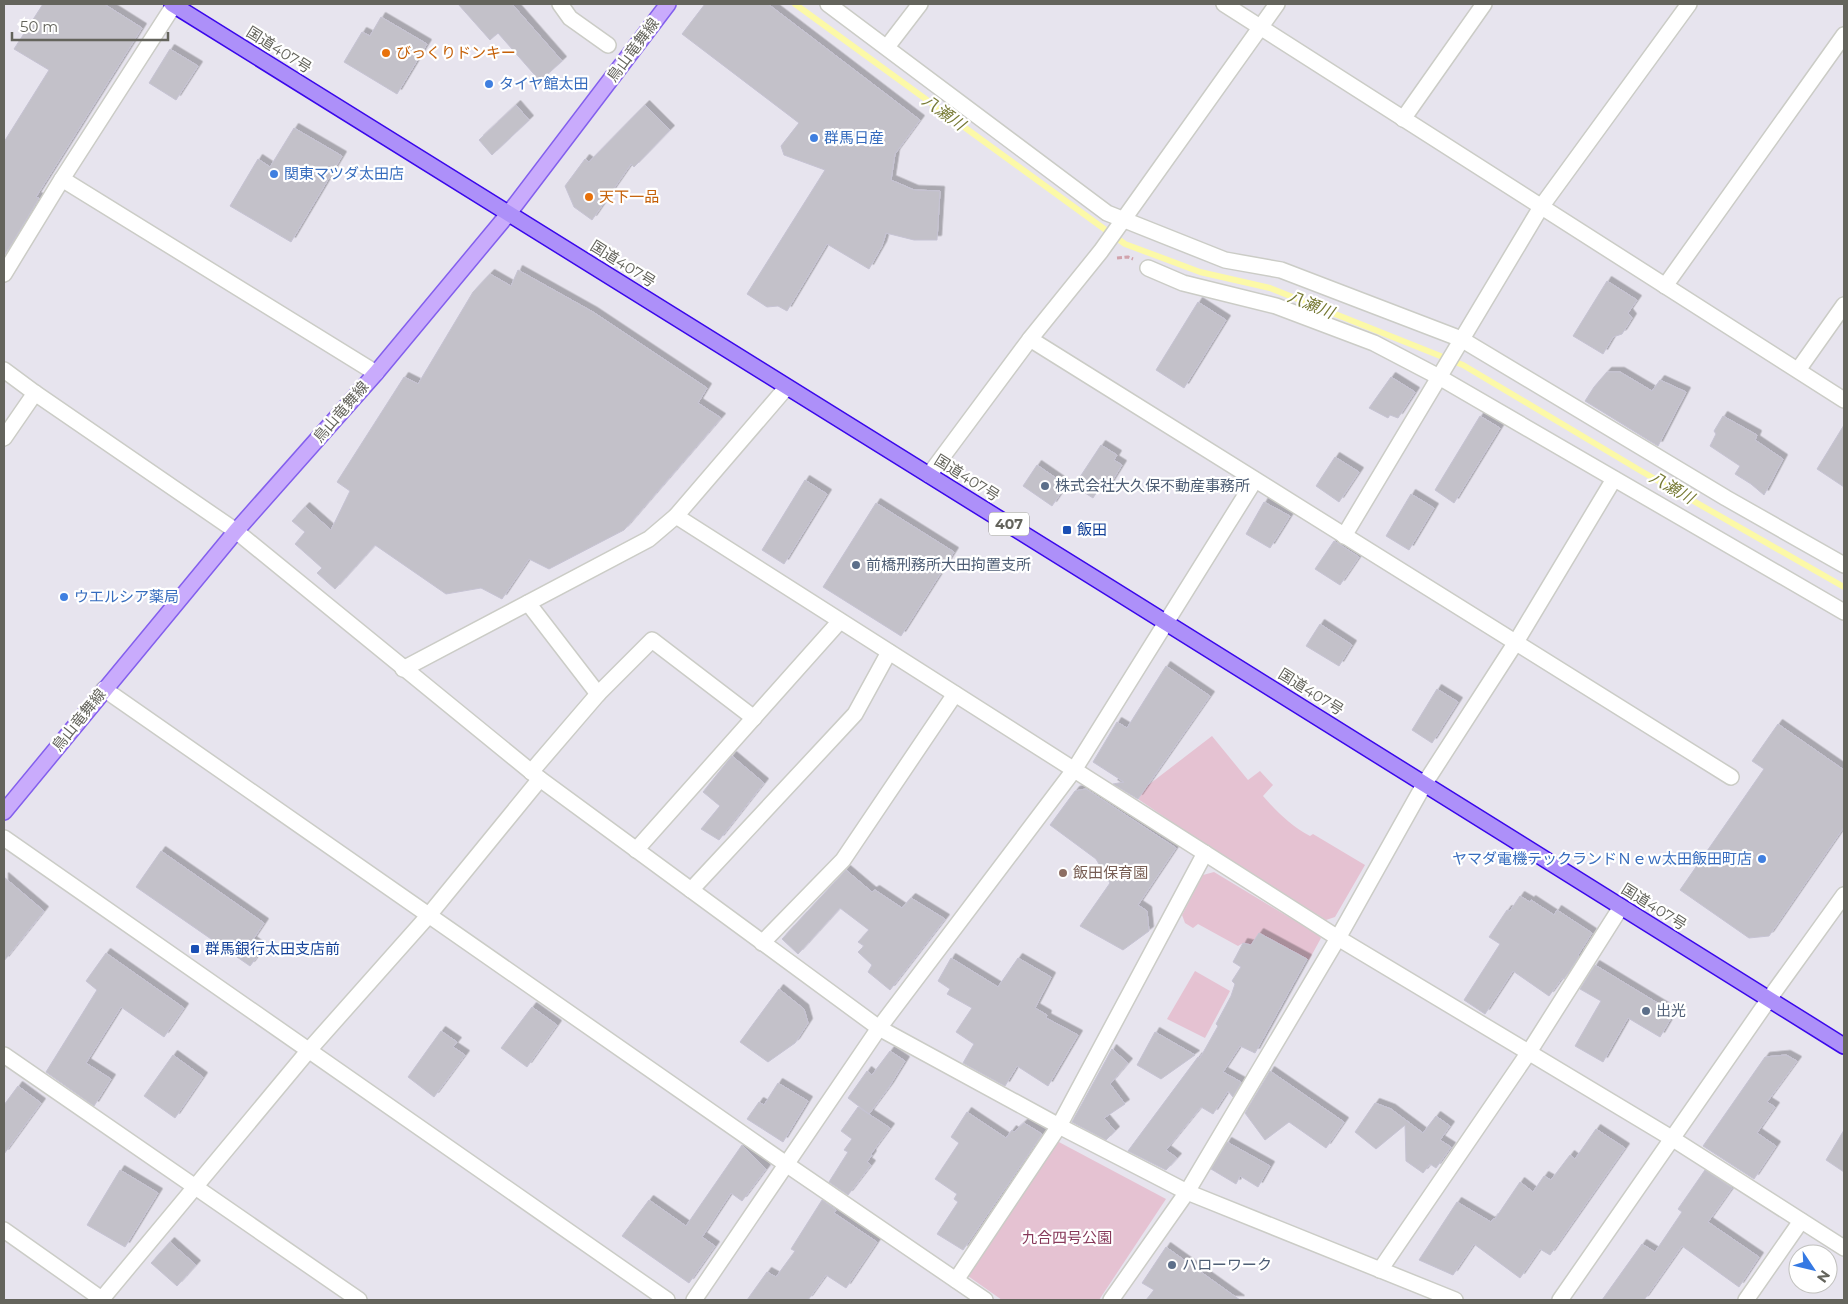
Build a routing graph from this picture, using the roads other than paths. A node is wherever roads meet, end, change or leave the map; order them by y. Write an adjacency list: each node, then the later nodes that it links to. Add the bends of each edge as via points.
1 (173, 4): 15 (street); 17 (highway, 国道407号 / 407)
2 (560, 4): 12 (street, via 570,18)
3 (668, 4): 17 (main road, 鳥山竜舞線)
4 (828, 4): 13 (street)
5 (920, 4): 13 (street)
6 (1224, 4): 10 (street)
7 (1277, 4): 10 (street)
8 (1484, 4): 14 (street)
9 (1689, 4): 16 (street)
10 (1259, 27): 14 (street); 18 (street)
11 (1844, 35): 21 (street)
12 (608, 45)
13 (887, 47): 18 (street, via 1107,213)
14 (1402, 119): 16 (street)
15 (62, 179): 20 (street); 27 (street)
16 (1541, 207): 21 (street); 24 (street)
17 (509, 213): 27 (main road, 鳥山竜舞線); 29 (highway, 国道407号 / 407)
18 (1124, 220): 23 (street); 24 (street, via 1225,260 1282,270)
19 (1148, 268): 28 (street, via 1183,283 1276,306 1374,343)
20 (4, 274)
21 (1666, 286): 26 (street)
22 (1844, 305): 26 (street)
23 (1030, 339): 33 (street); 35 (street)
24 (1458, 344): 28 (street); 39 (street)
25 (4, 370): 30 (street)
26 (1798, 370): 31 (street)
27 (376, 372): 37 (main road, 鳥山竜舞線)
28 (1441, 374): 34 (street); 38 (street)
29 (786, 388): 33 (highway, 国道407号 / 407); 36 (street)
30 (35, 393): 32 (street); 37 (street)
31 (1844, 400)
32 (4, 438)
33 (929, 475): 43 (highway, 国道407号 / 407)
34 (1614, 479): 41 (street); 44 (street)
35 (1255, 480): 38 (street); 43 (street)
36 (676, 516): 40 (street, via 649,539); 42 (street)
37 (236, 531): 46 (street); 47 (main road, 鳥山竜舞線)
38 (1344, 536): 44 (street)
39 (1844, 565)
40 (528, 603): 46 (street); 48 (street)
41 (1844, 612)
42 (840, 621): 45 (street); 50 (street)
43 (1166, 622): 51 (street); 54 (highway, 国道407号 / 407)
44 (1516, 642): 53 (street); 54 (street)
45 (889, 652): 49 (street); 59 (street, via 855,714)
46 (403, 669): 52 (street)
47 (104, 689): 55 (main road, 鳥山竜舞線); 62 (street)
48 (598, 694): 50 (street, via 652,640); 52 (street)
49 (955, 694): 51 (street); 64 (street, via 843,860)
50 (754, 718): 57 (street)
51 (1074, 770): 58 (street); 66 (street)
52 (536, 776): 57 (street); 62 (street)
53 (1731, 777)
54 (1425, 783): 61 (highway, 国道407号 / 407); 63 (street)
55 (4, 812)
56 (4, 838): 68 (street)
57 (636, 850): 59 (street)
58 (1205, 853): 63 (street); 71 (street)
59 (691, 890): 64 (street)
60 (1844, 895): 65 (street)
61 (1621, 906): 65 (highway, 国道407号 / 407); 69 (street)
62 (429, 915): 68 (street); 73 (street)
63 (1338, 938): 69 (street); 75 (street)
64 (762, 942): 66 (street)
65 (1769, 999): 67 (highway, 国道407号 / 407); 72 (street)
66 (879, 1028): 71 (street); 73 (street)
67 (1844, 1046)
68 (309, 1050): 74 (street); 83 (street)
69 (1529, 1052): 72 (street); 79 (street)
70 (4, 1055): 74 (street)
71 (1058, 1126): 75 (street); 80 (street)
72 (1673, 1139): 76 (street); 88 (street)
73 (786, 1164): 80 (street); 84 (street)
74 (195, 1186): 81 (street); 82 (street)
75 (1187, 1192): 79 (street); 86 (street)
76 (1801, 1221): 78 (street); 89 (street)
77 (4, 1230): 81 (street)
78 (1844, 1248)
79 (1380, 1270): 87 (street)
80 (956, 1280): 85 (street)
81 (102, 1300)
82 (359, 1300)
83 (667, 1300)
84 (694, 1300)
85 (985, 1300)
86 (1112, 1300)
87 (1455, 1300)
88 (1560, 1300)
89 (1746, 1300)

